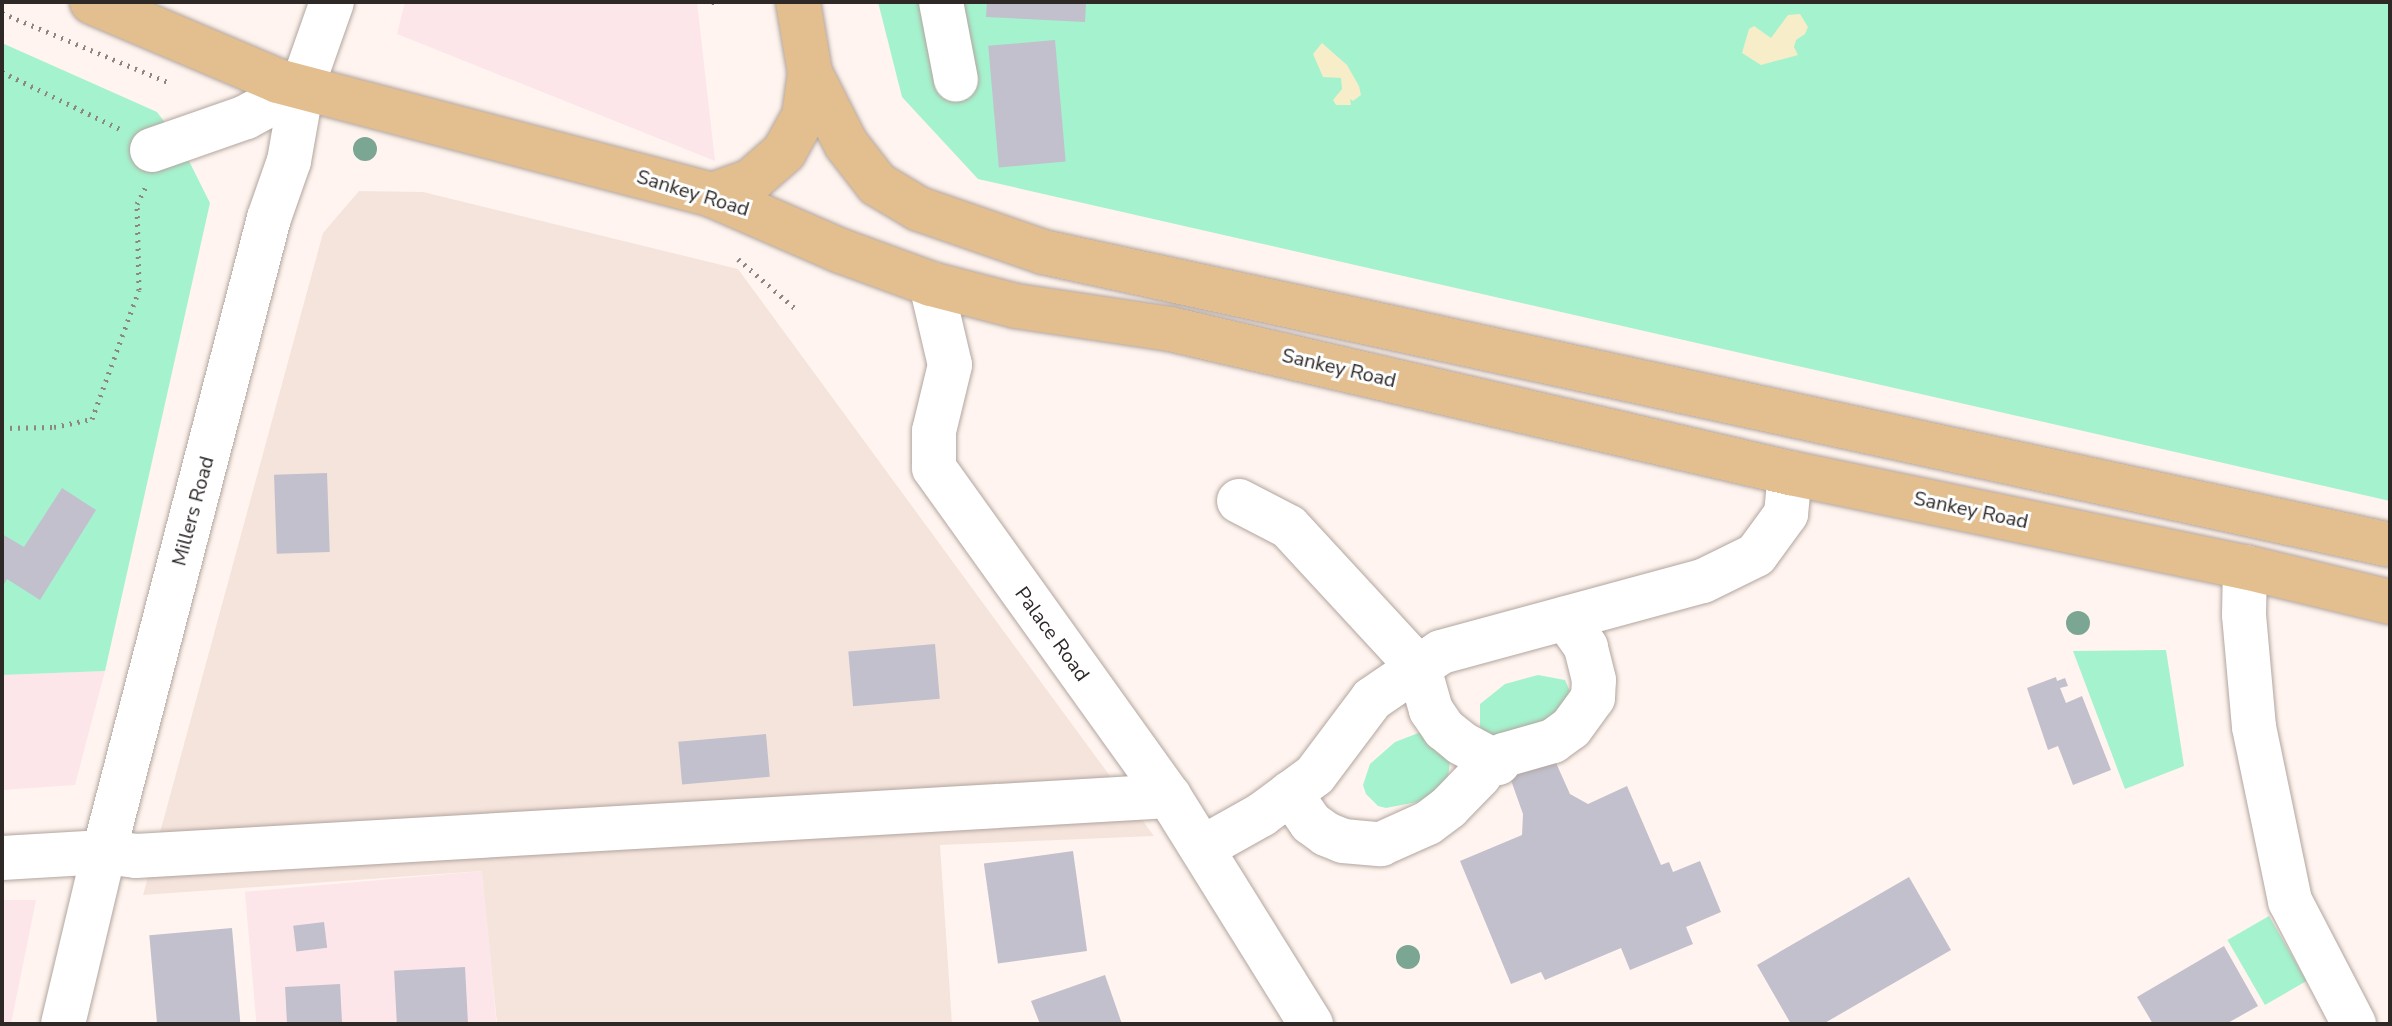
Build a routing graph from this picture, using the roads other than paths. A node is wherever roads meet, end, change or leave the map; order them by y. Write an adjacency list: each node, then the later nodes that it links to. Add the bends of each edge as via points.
1 (92, 2): 7 (main road, Sankey Road, via 253,72)
2 (332, 2): 7 (street, Millers Road)
3 (798, 2): 5 (main road)
4 (941, 2): 6 (street)
5 (810, 73): 9 (main road, via 804,116 784,152 751,181); 10 (main road, via 846,144 877,184)
6 (956, 80)
7 (302, 87): 8 (street, via 246,117); 9 (main road, Sankey Road); 23 (street, Millers Road, via 289,161 269,218)
8 (152, 150)
9 (712, 195): 11 (main road, Sankey Road)
10 (919, 209): 11 (main road, Palace Road); 14 (main road, via 1043,252)
11 (931, 284): 12 (main road, Sankey Road, via 1016,306 1170,329); 21 (street, Palace Road, via 950,365 934,431 934,468)
12 (1790, 473): 15 (main road, Sankey Road); 17 (street, via 1786,514 1756,555 1703,581)
13 (1239, 501): 18 (street, via 1289,527)
14 (2390, 545)
15 (2245, 567): 16 (main road, Sankey Road); 27 (street, via 2254,727 2290,901)
16 (2390, 602)
17 (1566, 618): 18 (street, via 1441,652); 19 (street, via 1591,663 1593,698 1571,728 1553,741 1504,755 1498,763)
18 (1419, 668): 19 (street, via 1431,710 1444,729); 20 (street, via 1372,699 1315,775)
19 (1492, 758): 20 (street, via 1449,807 1428,823 1381,844 1352,843 1326,834)
20 (1290, 793): 22 (street)
21 (1169, 796): 22 (street, Palace Road); 23 (street, via 136,856)
22 (1202, 848): 26 (street, Palace Road)
23 (104, 852): 24 (street); 25 (street, Millers Road)
24 (2, 858)
25 (63, 1024)
26 (1311, 1024)
27 (2354, 1024)

